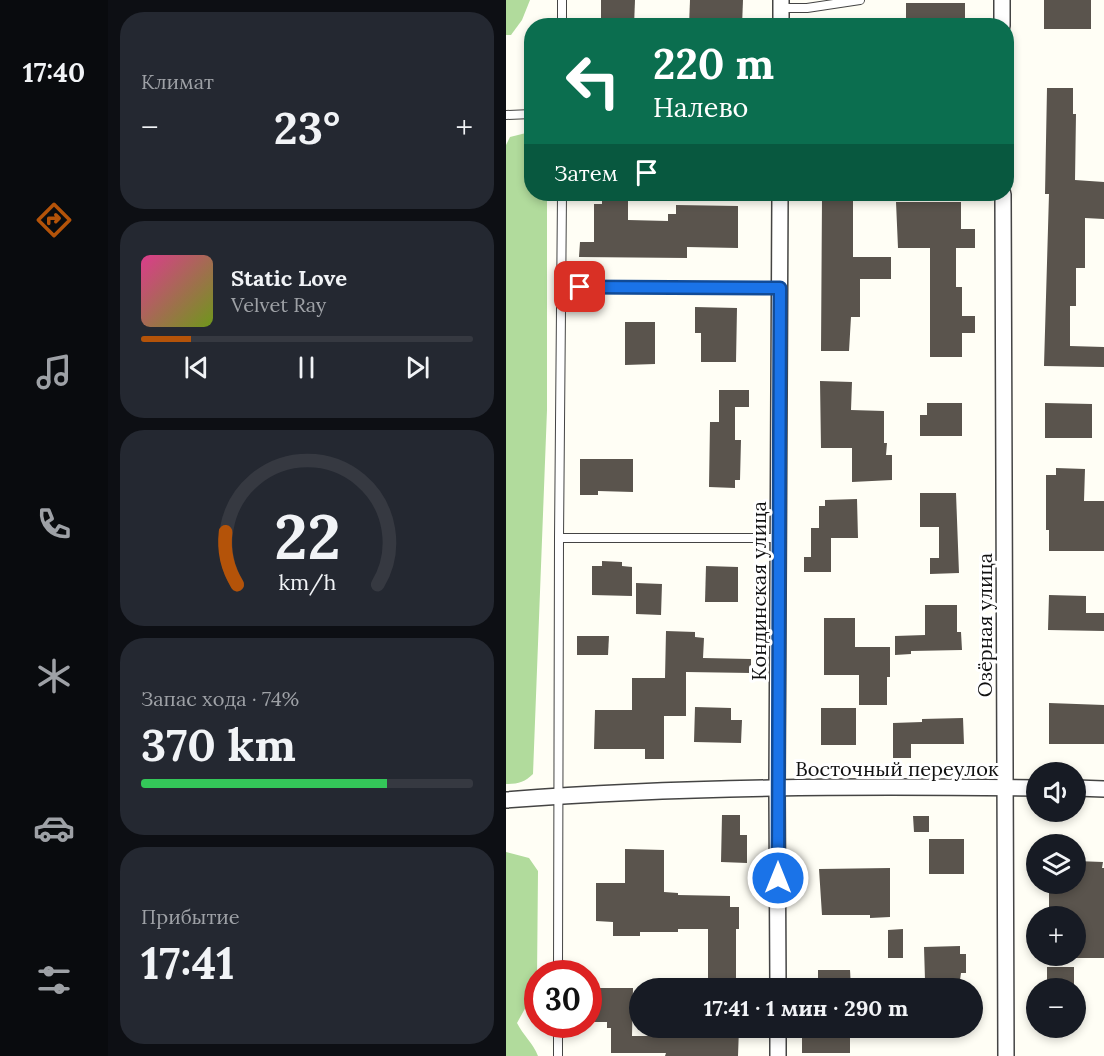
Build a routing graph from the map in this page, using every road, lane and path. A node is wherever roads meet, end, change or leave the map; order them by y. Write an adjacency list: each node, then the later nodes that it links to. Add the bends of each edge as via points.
1 (562, 0): 5 (lane)
2 (860, 0): 4 (lane, via 807,8)
3 (1002, 0): 6 (street)
4 (781, 4)
5 (562, 18)
6 (1002, 18)
7 (524, 114): 8 (lane)
8 (506, 115)
9 (562, 201): 12 (lane)
10 (780, 201): 13 (street, Кондинская улица)
11 (1003, 201): 16 (street, Озёрная улица)
12 (561, 287): 13 (lane); 14 (lane)
13 (780, 288): 15 (street, Кондинская улица)
14 (559, 538): 15 (lane); 21 (lane)
15 (779, 538): 18 (street, Кондинская улица)
16 (1006, 788): 17 (street, Восточный переулок); 18 (street, Восточный переулок); 29 (street, Озёрная улица)
17 (1026, 788)
18 (777, 789): 21 (street, Восточный переулок); 24 (street, Кондинская улица)
19 (1086, 789): 20 (street)
20 (1104, 789)
21 (558, 796): 22 (street, Восточный переулок); 23 (lane)
22 (506, 800)
23 (558, 960)
24 (778, 978)
25 (558, 1038): 27 (lane)
26 (778, 1038): 28 (street)
27 (558, 1056)
28 (778, 1056)
29 (1006, 1056)

